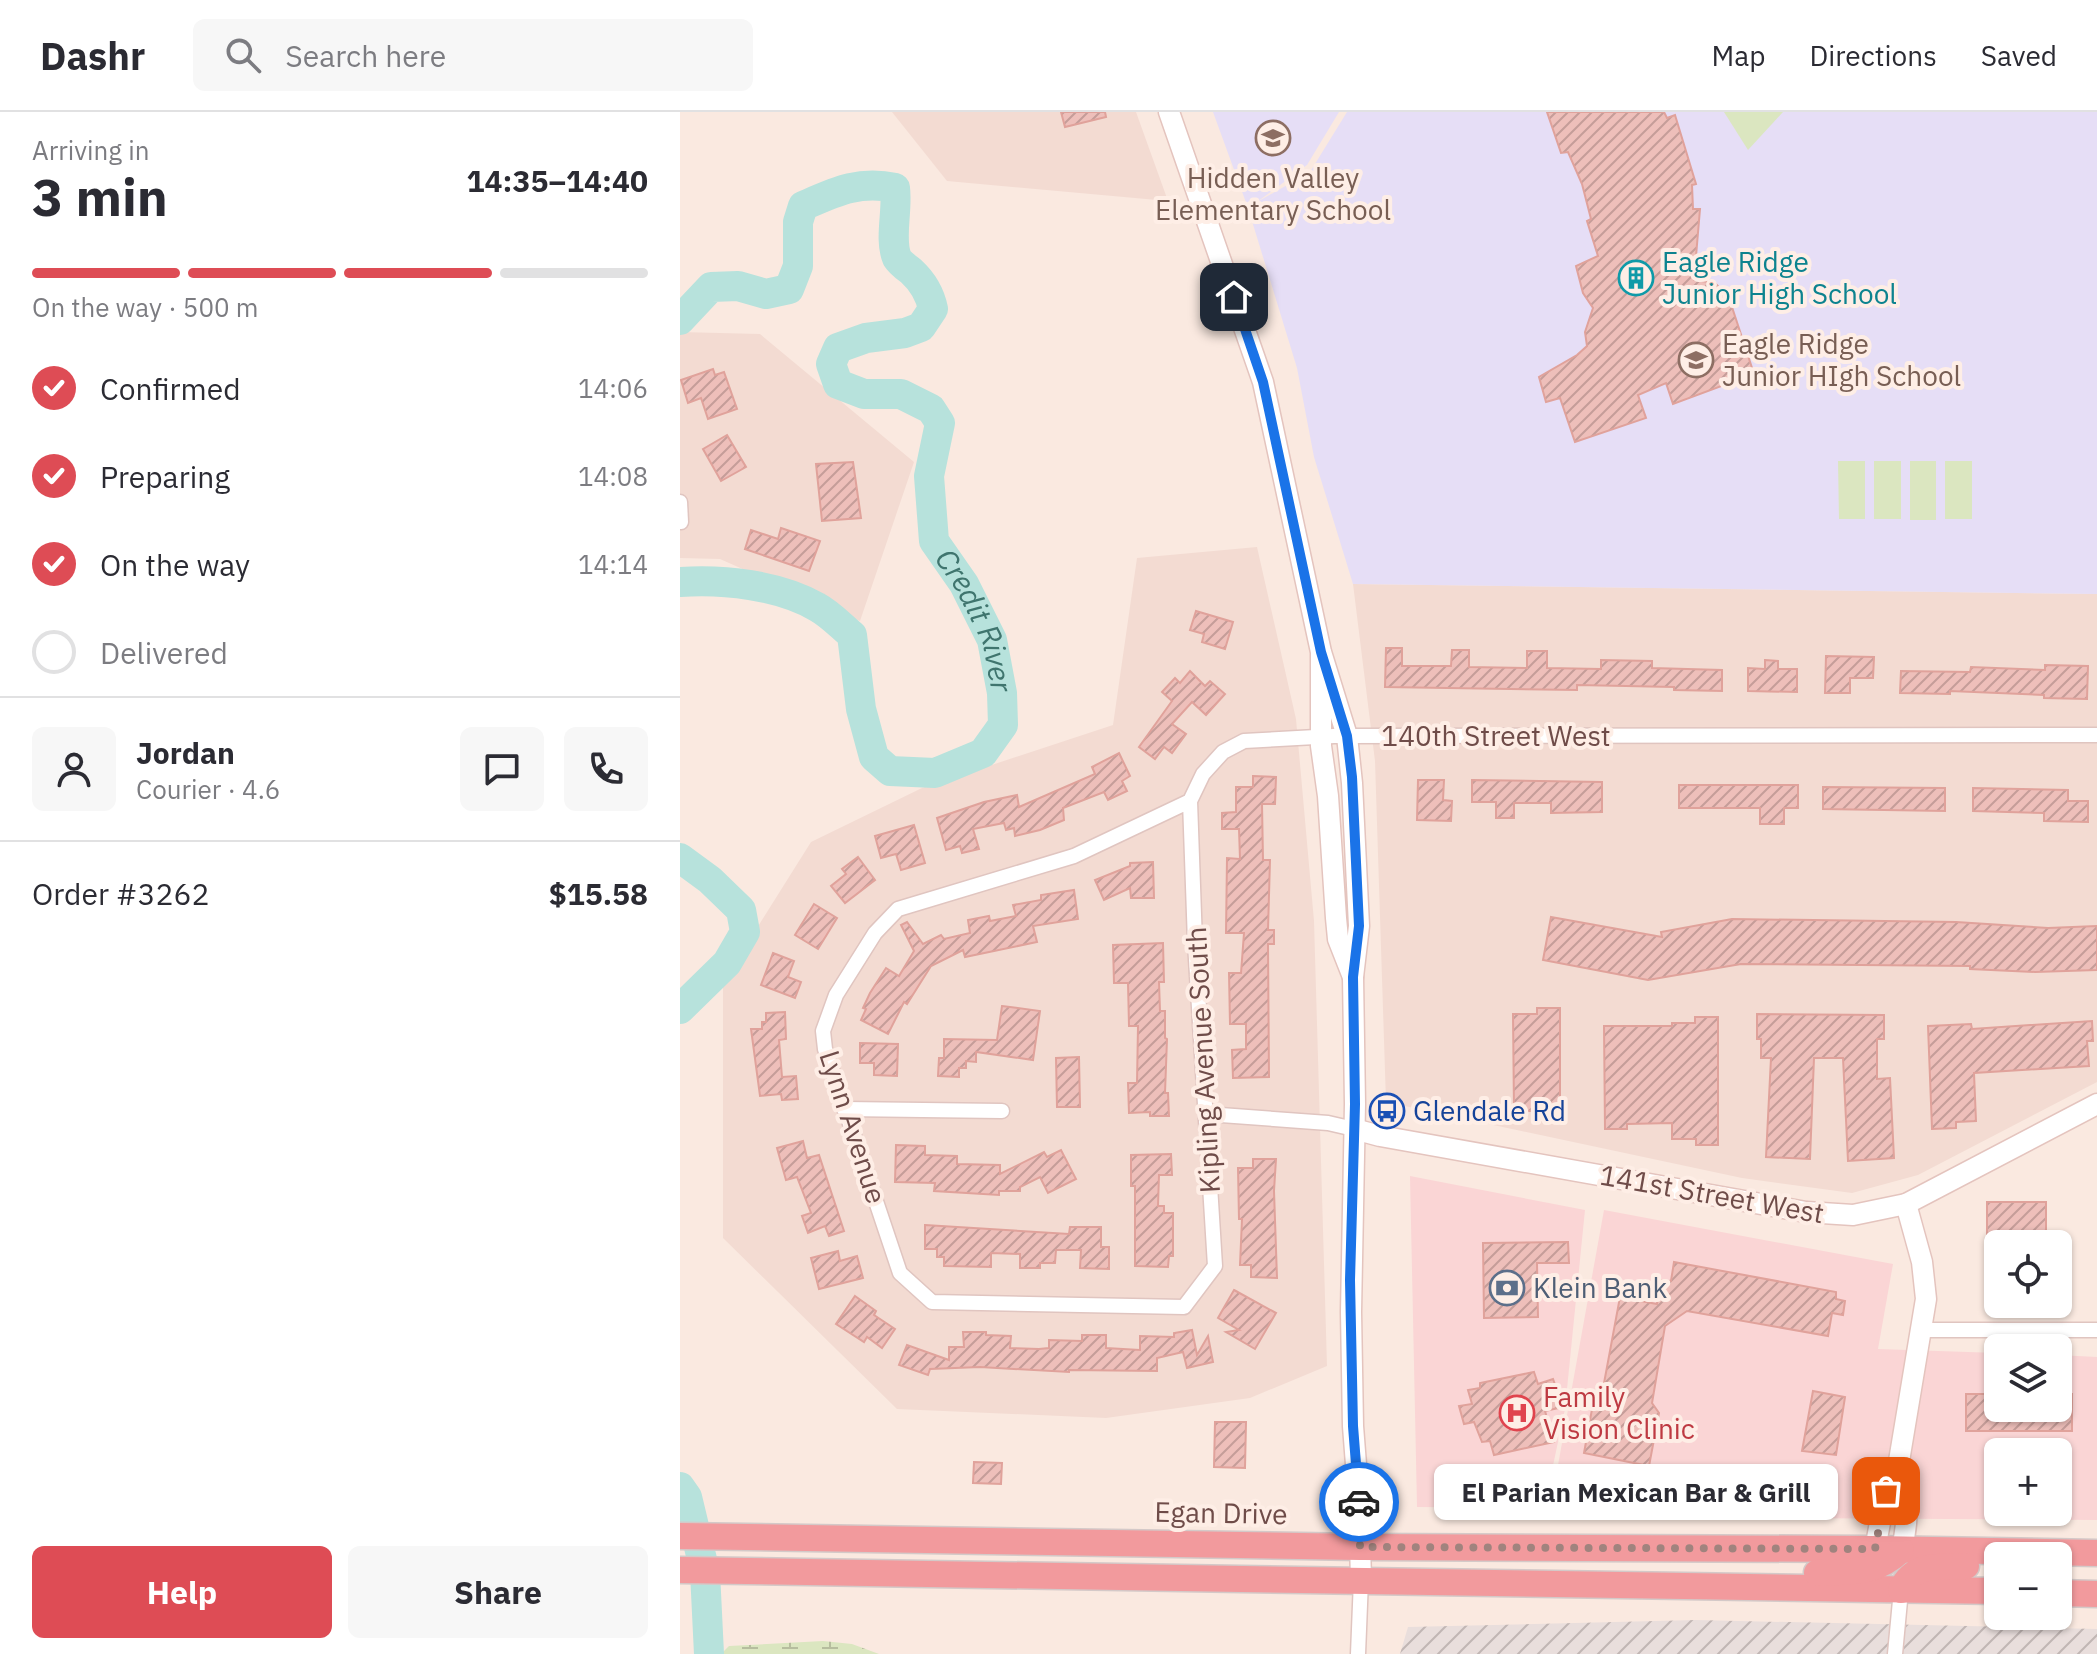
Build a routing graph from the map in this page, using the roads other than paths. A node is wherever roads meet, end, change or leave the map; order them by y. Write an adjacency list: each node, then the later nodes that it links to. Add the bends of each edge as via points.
1 (1169, 112): 4 (main road, via 1263,382)
2 (680, 502): 3 (street)
3 (681, 522)
4 (1321, 652): 6 (main road); 7 (main road)
5 (2097, 735): 6 (street, 140th Street West)
6 (1347, 736): 7 (street, 140th Street West); 9 (main road, via 1359,926)
7 (1321, 737): 8 (street, 140th Street West, via 1233,746 1203,774); 9 (main road, via 1338,939)
8 (1190, 801): 11 (street, Lynn Avenue, via 1074,856 898,909 875,933 836,995 823,1031); 13 (street, Kipling Avenue South)
9 (1353, 977): 14 (main road)
10 (2097, 1104): 15 (main road, 141st Street West)
11 (844, 1109): 12 (street); 16 (street, Lynn Avenue, via 900,1273 932,1302)
12 (1002, 1111)
13 (1207, 1114): 14 (street); 16 (street, Kipling Avenue South, via 1215,1266)
14 (1354, 1129): 15 (main road, 141st Street West, via 1818,1214 1853,1215); 20 (main road, via 1350,1302)
15 (1906, 1204): 17 (main road, via 1926,1282)
16 (1184, 1307)
17 (1921, 1330): 18 (street); 21 (main road, via 1897,1473 1906,1492 1906,1534)
18 (2097, 1330)
19 (680, 1536): 20 (highway, Egan Drive)
20 (1360, 1547): 21 (highway, Egan Drive); 27 (main road)
21 (1888, 1549): 22 (highway, Egan Drive); 28 (highway, via 1886,1563 1859,1570)
22 (2097, 1553)
23 (2097, 1560): 24 (highway)
24 (2072, 1561)
25 (1984, 1566): 29 (highway, via 1917,1570 1907,1576)
26 (680, 1570): 27 (highway)
27 (1361, 1580): 28 (highway); 33 (street)
28 (1610, 1585): 29 (highway)
29 (1901, 1590): 30 (highway); 34 (street)
30 (1984, 1591)
31 (2072, 1593): 32 (highway)
32 (2097, 1594)
33 (1358, 1654)
34 (1895, 1654)

